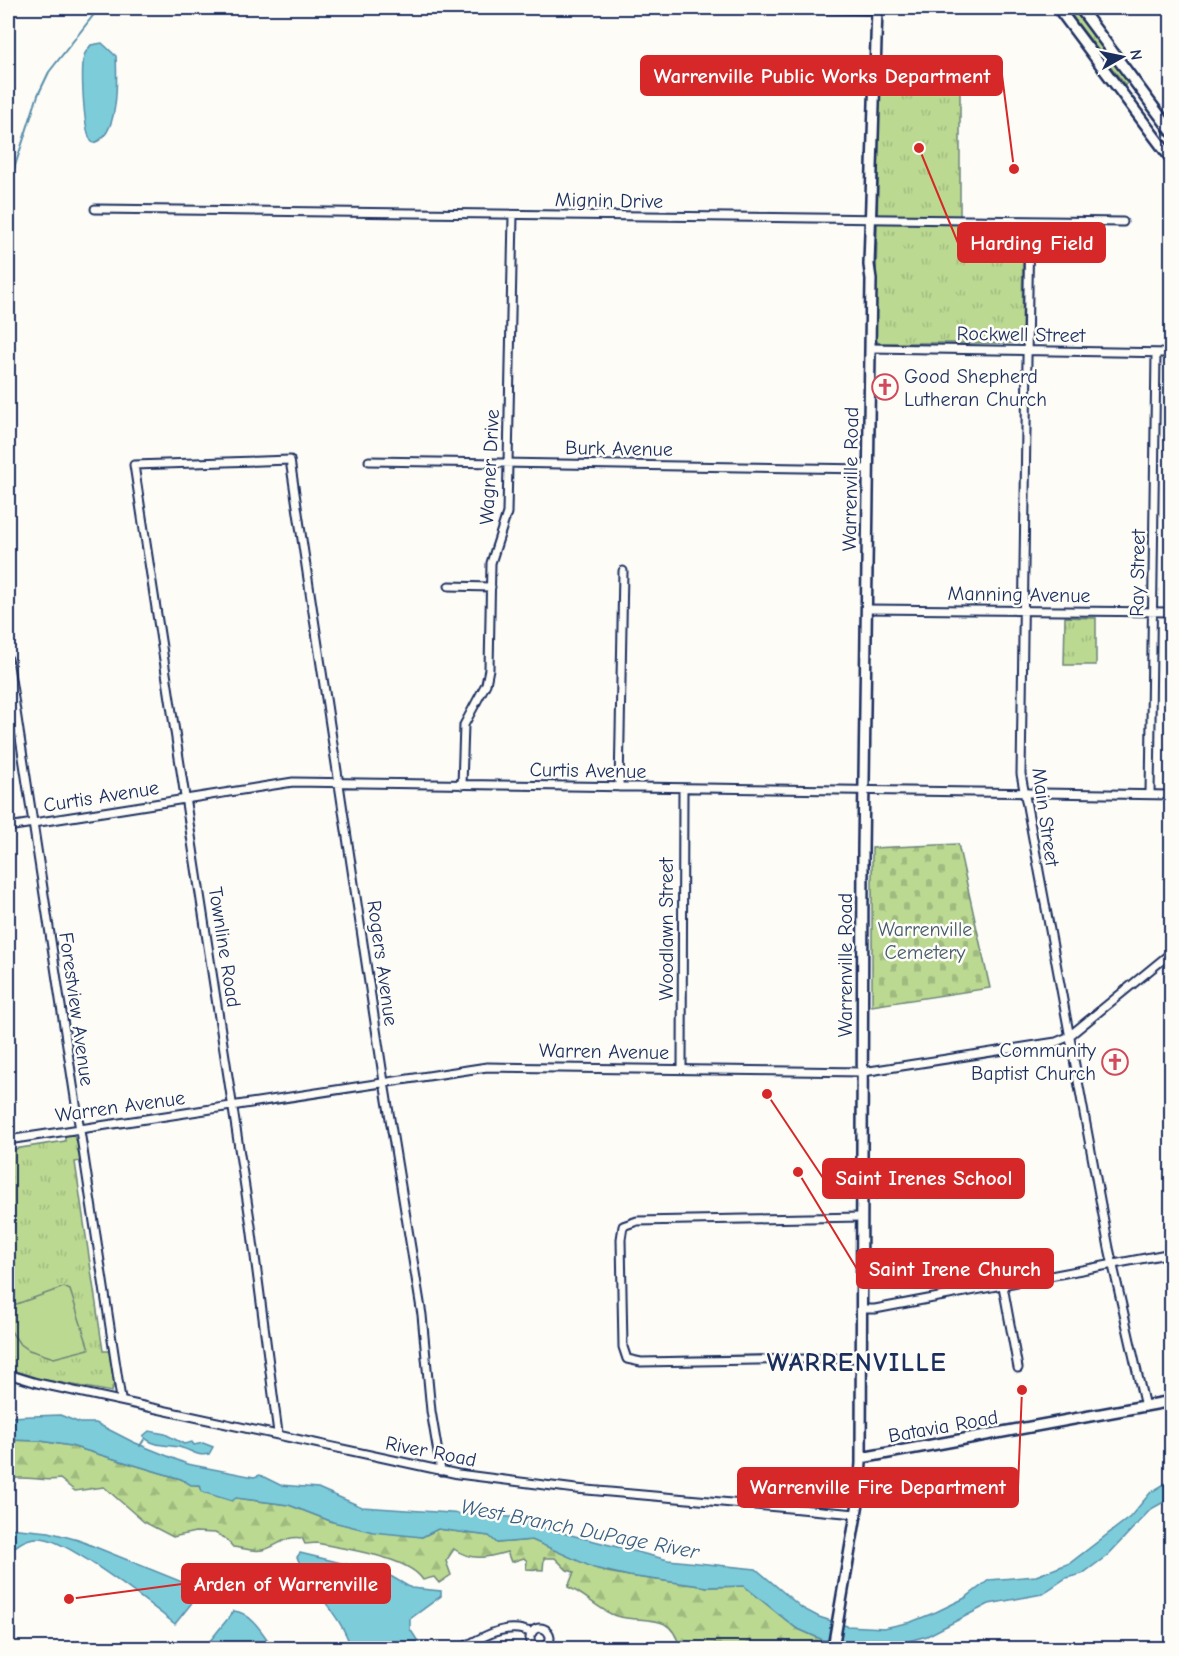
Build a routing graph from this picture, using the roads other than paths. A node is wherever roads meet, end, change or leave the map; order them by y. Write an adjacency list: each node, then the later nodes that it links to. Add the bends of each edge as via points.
1 (783, 8): 4 (street)
2 (1058, 8): 6 (main road)
3 (1080, 8): 5 (main road)
4 (877, 9): 9 (main road, Warrenville Road)
5 (1172, 132)
6 (1172, 160)
7 (95, 209): 8 (street, Mignin Drive)
8 (513, 215): 9 (street, Mignin Drive); 18 (street, Wagner Drive)
9 (872, 220): 10 (street, Mignin Drive); 12 (main road, Warrenville Road)
10 (1029, 221): 11 (street, Mignin Drive); 13 (street, Main Street)
11 (1123, 222)
12 (870, 348): 13 (street, Rockwell Street); 19 (main road, Warrenville Road)
13 (1026, 351): 14 (street, Rockwell Street); 24 (street, Main Street)
14 (1156, 353): 15 (street, Rockwell Street); 25 (street, Ray Street)
15 (1172, 353)
16 (290, 460): 28 (street, Rogers Avenue); 36 (street, Townline Road, via 134,465)
17 (369, 461): 18 (street, Burk Avenue)
18 (508, 463): 19 (street, Burk Avenue); 22 (street, Wagner Drive, via 506,521 493,555)
19 (868, 469): 23 (main road, Warrenville Road)
20 (623, 572): 30 (street)
21 (449, 586): 22 (street)
22 (491, 587): 29 (street, Wagner Drive, via 489,669 486,684 464,725)
23 (866, 609): 24 (street, Manning Avenue); 32 (main road, Warrenville Road)
24 (1023, 611): 25 (street, Manning Avenue); 33 (street, Main Street)
25 (1153, 612): 26 (street, Manning Avenue); 34 (street, Ray Street)
26 (1172, 612)
27 (8, 659): 37 (street, Forestview Avenue)
28 (340, 783): 29 (street, Curtis Avenue); 36 (street, Curtis Avenue, via 293,783); 43 (street, Rogers Avenue)
29 (462, 785): 30 (street, Curtis Avenue)
30 (619, 787): 31 (street, Curtis Avenue)
31 (683, 788): 32 (street, Curtis Avenue); 41 (street, Woodlawn Street)
32 (864, 791): 33 (street, Curtis Avenue); 42 (main road, Warrenville Road)
33 (1023, 792): 34 (street, Curtis Avenue); 40 (street, Main Street)
34 (1150, 794): 35 (street, Curtis Avenue)
35 (1172, 795)
36 (185, 799): 37 (street, Curtis Avenue); 44 (street, Townline Road)
37 (33, 824): 38 (street, Curtis Avenue); 45 (street, Forestview Avenue)
38 (8, 827)
39 (1172, 952): 40 (street, Warren Avenue)
40 (1068, 1037): 42 (street, Warren Avenue); 51 (street, Main Street)
41 (682, 1069): 42 (street, Warren Avenue); 43 (street, Warren Avenue, via 487,1066)
42 (862, 1072): 48 (main road, Warrenville Road)
43 (384, 1082): 44 (street, Warren Avenue); 62 (street, Rogers Avenue, via 422,1315)
44 (232, 1106): 45 (street, Warren Avenue); 60 (street, Townline Road)
45 (78, 1129): 46 (street, Warren Avenue); 57 (street, Forestview Avenue)
46 (8, 1140)
47 (1007, 1171): 48 (street)
48 (862, 1196): 49 (main road, Warrenville Road)
49 (862, 1217): 53 (main road, Warrenville Road); 54 (street, via 633,1221 623,1226 621,1239 627,1359 641,1362)
50 (1172, 1253): 51 (street)
51 (1114, 1264): 52 (street); 59 (street, Main Street)
52 (1003, 1286): 53 (street); 55 (street)
53 (861, 1309): 54 (main road, Warrenville Road)
54 (860, 1358): 61 (main road, Warrenville Road)
55 (1018, 1368)
56 (8, 1374): 57 (street, River Road)
57 (121, 1399): 60 (street, River Road)
58 (1172, 1401): 59 (main road, Batavia Road)
59 (1145, 1407): 61 (main road, Batavia Road)
60 (278, 1433): 62 (street, River Road)
61 (861, 1458): 63 (main road, Warrenville Road)
62 (441, 1471): 63 (street, River Road, via 576,1489)
63 (856, 1514): 66 (main road, Warrenville Road)
64 (531, 1633): 65 (street, via 502,1630)
65 (462, 1648)
66 (833, 1648)

